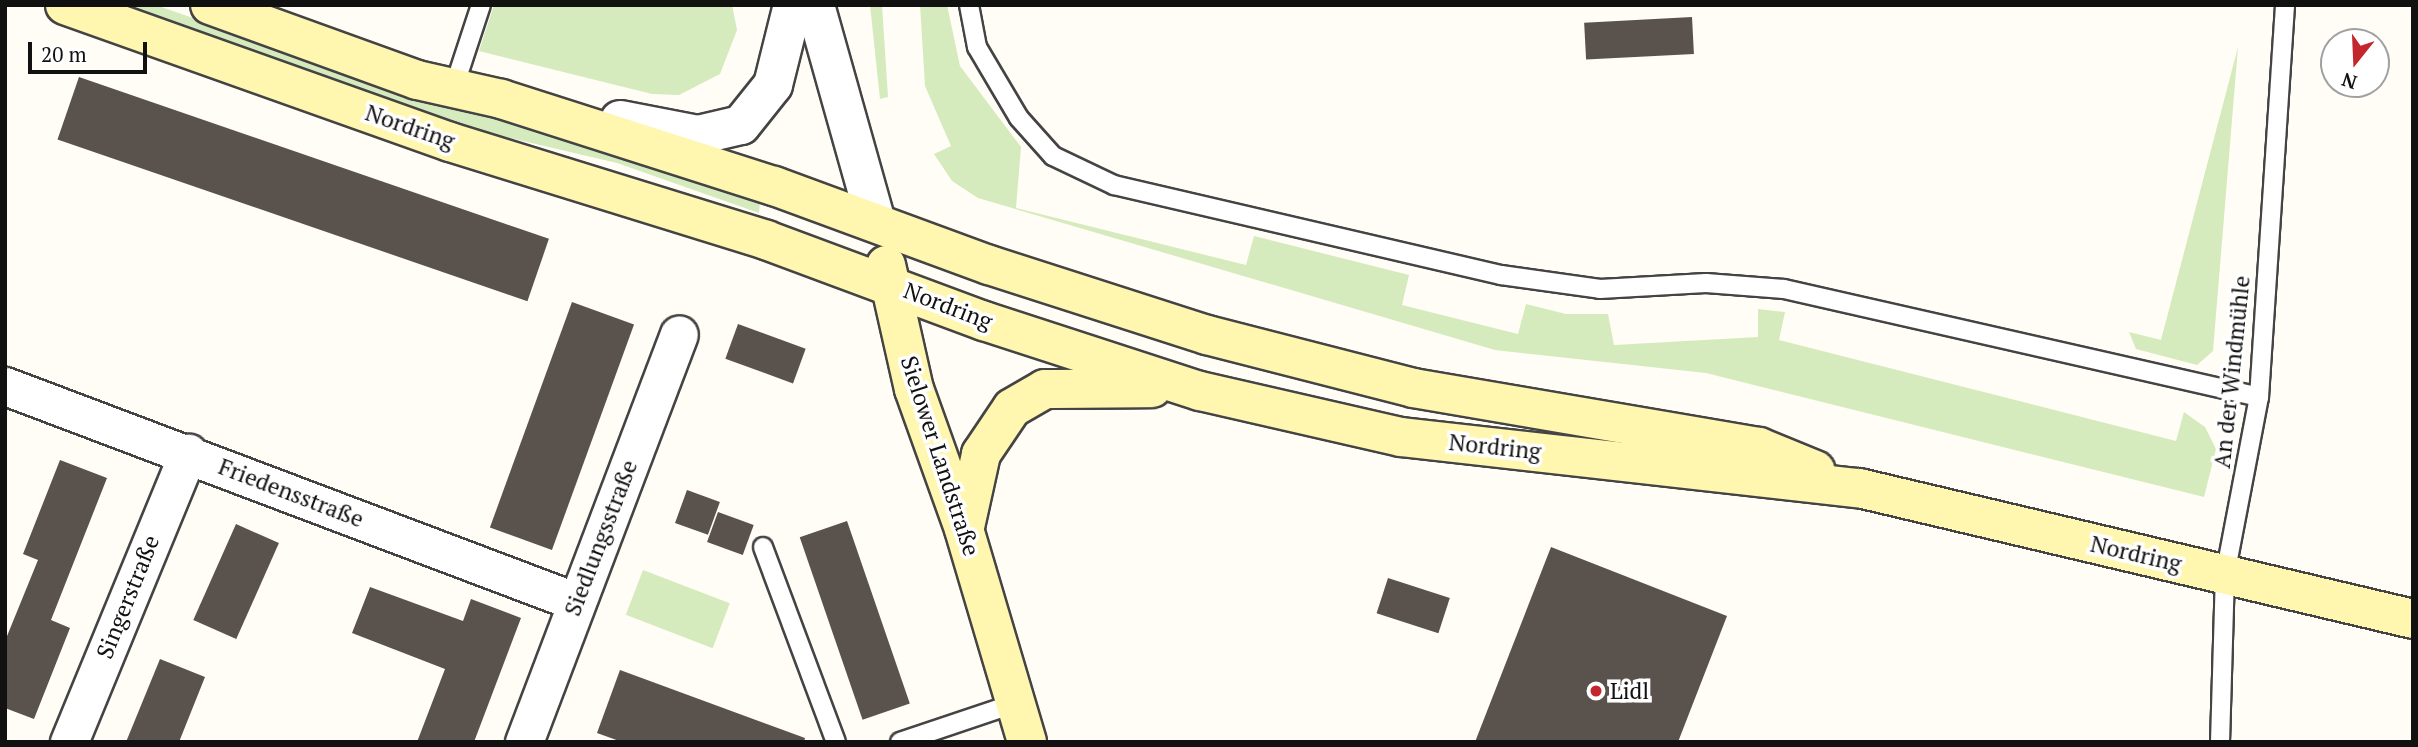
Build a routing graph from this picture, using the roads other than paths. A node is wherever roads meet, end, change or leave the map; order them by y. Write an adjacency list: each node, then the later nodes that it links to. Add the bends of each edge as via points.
1 (65, 5): 11 (main road, Nordring, via 450,142)
2 (210, 5): 8 (main road, Nordring)
3 (481, 5): 8 (lane)
4 (793, 5): 9 (street, via 773,85 752,116 726,131 668,132 572,107)
5 (815, 5): 10 (street, Sielower Landstraße)
6 (969, 5): 15 (lane, via 976,47 1019,118 1053,156 1114,185 1501,275 1600,289 1706,283 1784,289)
7 (2285, 5): 15 (lane, An der Windmühle)
8 (453, 90): 9 (main road, Nordring)
9 (501, 99): 10 (main road, Nordring)
10 (876, 222): 11 (main road, Sielower Landstraße); 17 (main road, Nordring, via 1207,335 1413,388 1759,447)
11 (891, 283): 14 (main road, Nordring, via 984,321); 18 (main road, Sielower Landstraße, via 914,389)
12 (679, 335): 21 (street, Siedlungsstraße)
13 (5, 386): 16 (street, Friedensstraße)
14 (1200, 391): 17 (main road, Nordring, via 1401,437); 18 (main road, via 1116,385 1045,389 1012,408 981,454)
15 (2259, 397): 20 (lane, An der Windmühle)
16 (188, 453): 21 (street, Friedensstraße); 24 (street, Singerstraße)
17 (1859, 488): 20 (main road, Nordring)
18 (964, 529): 23 (main road, Sielower Landstraße)
19 (762, 547): 26 (lane)
20 (2225, 575): 22 (main road, Nordring); 29 (lane, An der Windmühle)
21 (577, 602): 25 (street, Siedlungsstraße)
22 (2413, 619)
23 (1016, 703): 27 (lane); 28 (main road, Sielower Landstraße)
24 (69, 742)
25 (524, 742)
26 (836, 742)
27 (900, 742)
28 (1027, 742)
29 (2220, 742)

